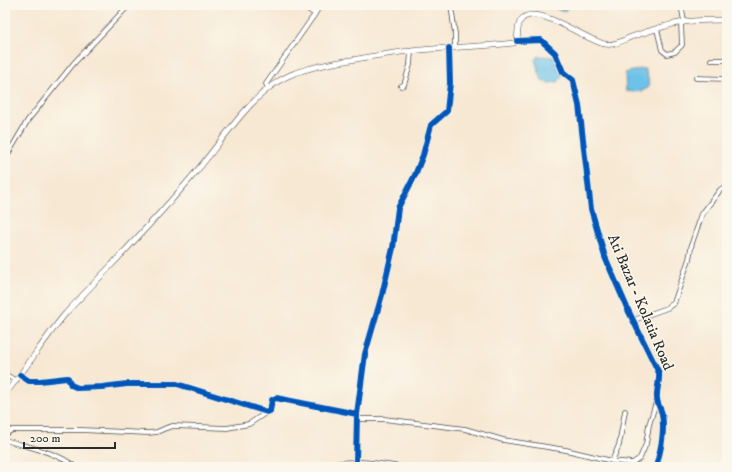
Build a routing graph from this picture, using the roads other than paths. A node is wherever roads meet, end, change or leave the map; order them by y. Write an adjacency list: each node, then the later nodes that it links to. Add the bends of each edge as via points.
1 (129, 5): 20 (street, via 74,62 28,120)
2 (302, 5): 6 (street)
3 (320, 5): 6 (street)
4 (451, 5): 12 (street)
5 (681, 5): 8 (street)
6 (315, 14): 19 (street, via 266,84)
7 (727, 20): 8 (main road)
8 (682, 22): 9 (main road); 9 (street, via 682,45 675,52 668,54 662,50)
9 (657, 29): 10 (main road, via 606,45 542,16 529,15 521,20 518,26)
10 (517, 41): 12 (main road); 22 (street, Ati Bazar - Kolatia Road, via 541,40 555,53 562,72 573,80 579,105 591,209 605,257)
11 (449, 48): 12 (main road); 13 (main road); 30 (street, via 450,83 447,111 431,125 416,175 398,208 393,248 365,354)
12 (455, 48)
13 (411, 51): 18 (street, via 410,65); 19 (main road, via 326,64 289,75)
14 (712, 60): 15 (street)
15 (727, 60)
16 (696, 78): 17 (street)
17 (727, 79)
18 (401, 86)
19 (268, 88): 24 (main road, via 242,115 157,217 55,325)
20 (5, 159)
21 (727, 185): 22 (street, via 720,190 702,214 674,303)
22 (634, 320): 27 (street, Ati Bazar - Kolatia Road, via 659,373)
23 (5, 374): 25 (street)
24 (20, 375): 25 (main road); 29 (street, via 29,380 40,381 68,378 71,384 78,388 171,383)
25 (16, 381): 26 (main road)
26 (5, 394)
27 (657, 398): 34 (street, via 640,458 633,463); 39 (street, Ati Bazar - Kolatia Road, via 663,426)
28 (625, 411): 34 (street, via 619,445)
29 (266, 412): 30 (street, via 270,411 272,400 276,398); 32 (street, via 249,424 227,428 173,426 157,432 133,433 12,430)
30 (357, 414): 31 (street)
31 (357, 419): 34 (street, via 465,429 503,440 566,450); 35 (street)
32 (5, 434)
33 (5, 440): 36 (street, via 58,457)
34 (612, 461)
35 (356, 462): 37 (street); 38 (street)
36 (75, 467)
37 (324, 467)
38 (401, 467)
39 (656, 467)

